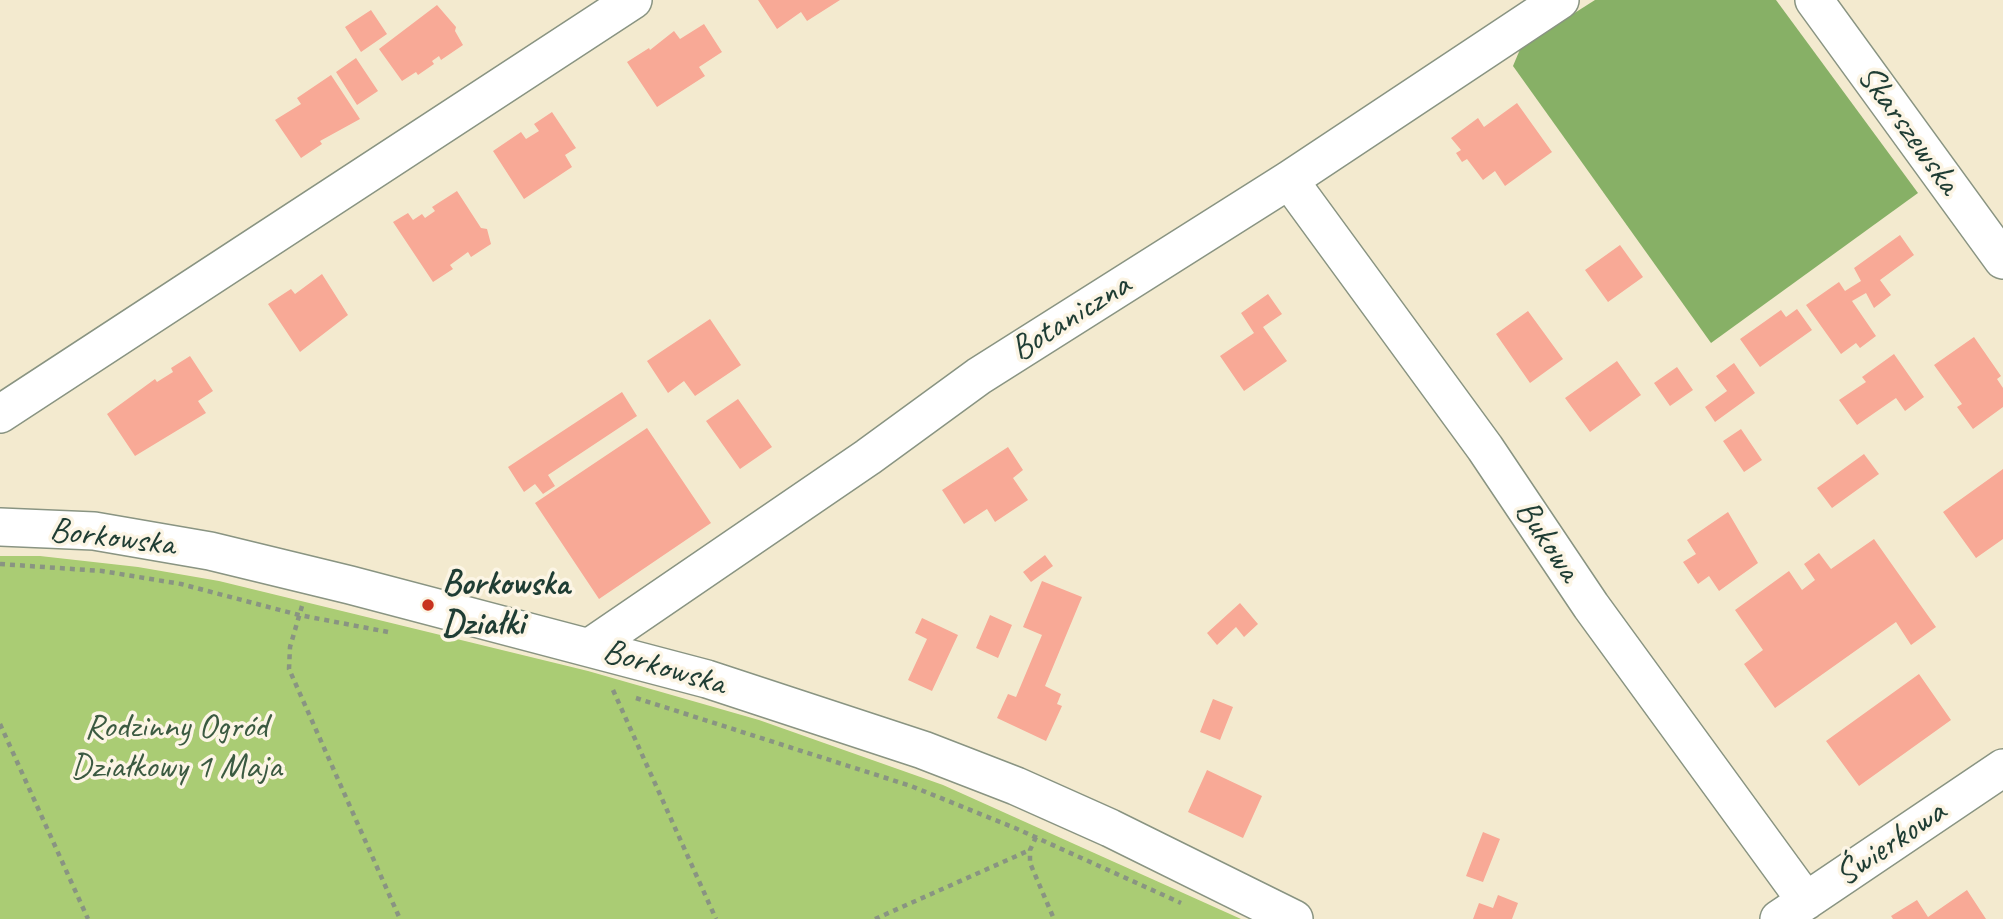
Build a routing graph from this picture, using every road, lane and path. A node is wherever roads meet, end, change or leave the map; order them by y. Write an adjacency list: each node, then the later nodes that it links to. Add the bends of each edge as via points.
1 (633, 0): 6 (street)
2 (1560, 0): 4 (street, Botaniczna)
3 (1814, 0): 5 (street, Skarszewska)
4 (1289, 180): 11 (street, Botaniczna, via 979,376); 19 (street, Bukowa, via 1485,448)
5 (2003, 260)
6 (0, 414)
7 (0, 527): 11 (street, Borkowska, via 94,531 210,551)
8 (0, 564): 9 (path, via 102,571 181,584)
9 (299, 615): 10 (path); 21 (path, via 288,658 292,680)
10 (402, 635)
11 (590, 648): 25 (street, Borkowska, via 720,683 923,750 1110,828)
12 (600, 687): 13 (path)
13 (613, 690): 16 (path, via 911,786); 22 (path)
14 (0, 724): 20 (path)
15 (2003, 768): 19 (street, Świerkowa)
16 (1036, 837): 17 (path); 18 (path)
17 (1030, 850): 23 (path); 24 (path, via 1035,876)
18 (1191, 908)
19 (1793, 910)
20 (88, 919)
21 (400, 919)
22 (716, 919)
23 (876, 919)
24 (1054, 919)
25 (1294, 919)

